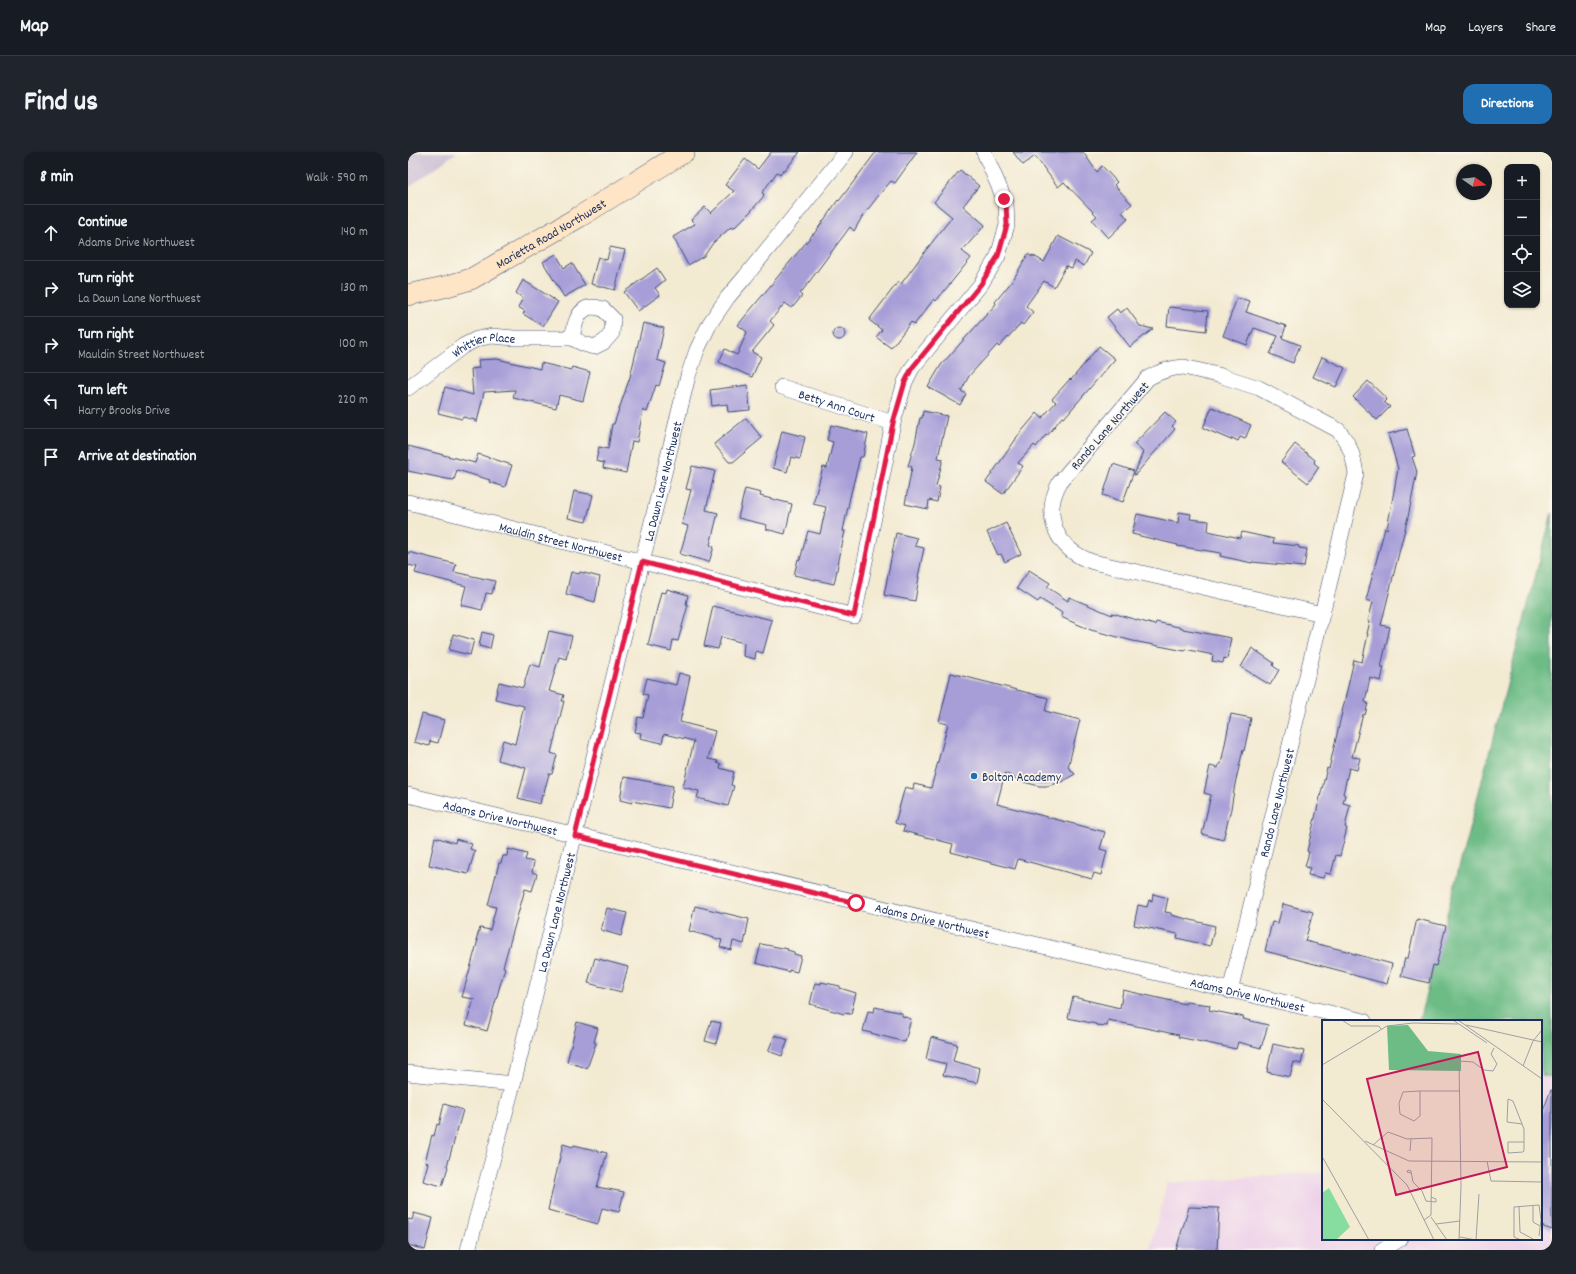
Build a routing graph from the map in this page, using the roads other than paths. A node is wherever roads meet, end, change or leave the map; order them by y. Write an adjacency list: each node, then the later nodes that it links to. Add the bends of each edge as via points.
1 (684, 152): 4 (main road, Marietta Road Northwest, via 579,217 471,279)
2 (846, 152): 10 (street, La Dawn Lane Northwest, via 728,297 710,323 688,376)
3 (984, 152): 8 (street, via 1006,203 1007,225 998,256 981,284 912,368 905,382)
4 (408, 295)
5 (572, 338): 7 (street, Whittier Place, via 492,336 477,339 463,346)
6 (782, 387): 8 (street, Betty Ann Court)
7 (408, 388)
8 (893, 423): 10 (street, Mauldin Street Northwest, via 854,616)
9 (408, 502): 10 (street, Mauldin Street Northwest)
10 (642, 562): 13 (street, La Dawn Lane Northwest)
11 (1322, 614): 11 (street, Rando Lane Northwest, via 1356,474 1353,454 1338,430 1259,388 1184,367 1157,372 1148,378 1057,487 1052,508 1055,529 1066,547 1082,559); 14 (street, Rando Lane Northwest)
12 (408, 795): 13 (street, Adams Drive Northwest)
13 (575, 836): 14 (street, Adams Drive Northwest); 17 (street, La Dawn Lane Northwest)
14 (1230, 991): 15 (street, Adams Drive Northwest)
15 (1360, 1020)
16 (408, 1073): 17 (street)
17 (513, 1084): 19 (street, La Dawn Lane Northwest)
18 (1398, 1240): 20 (street)
19 (468, 1250)
20 (1382, 1250)

